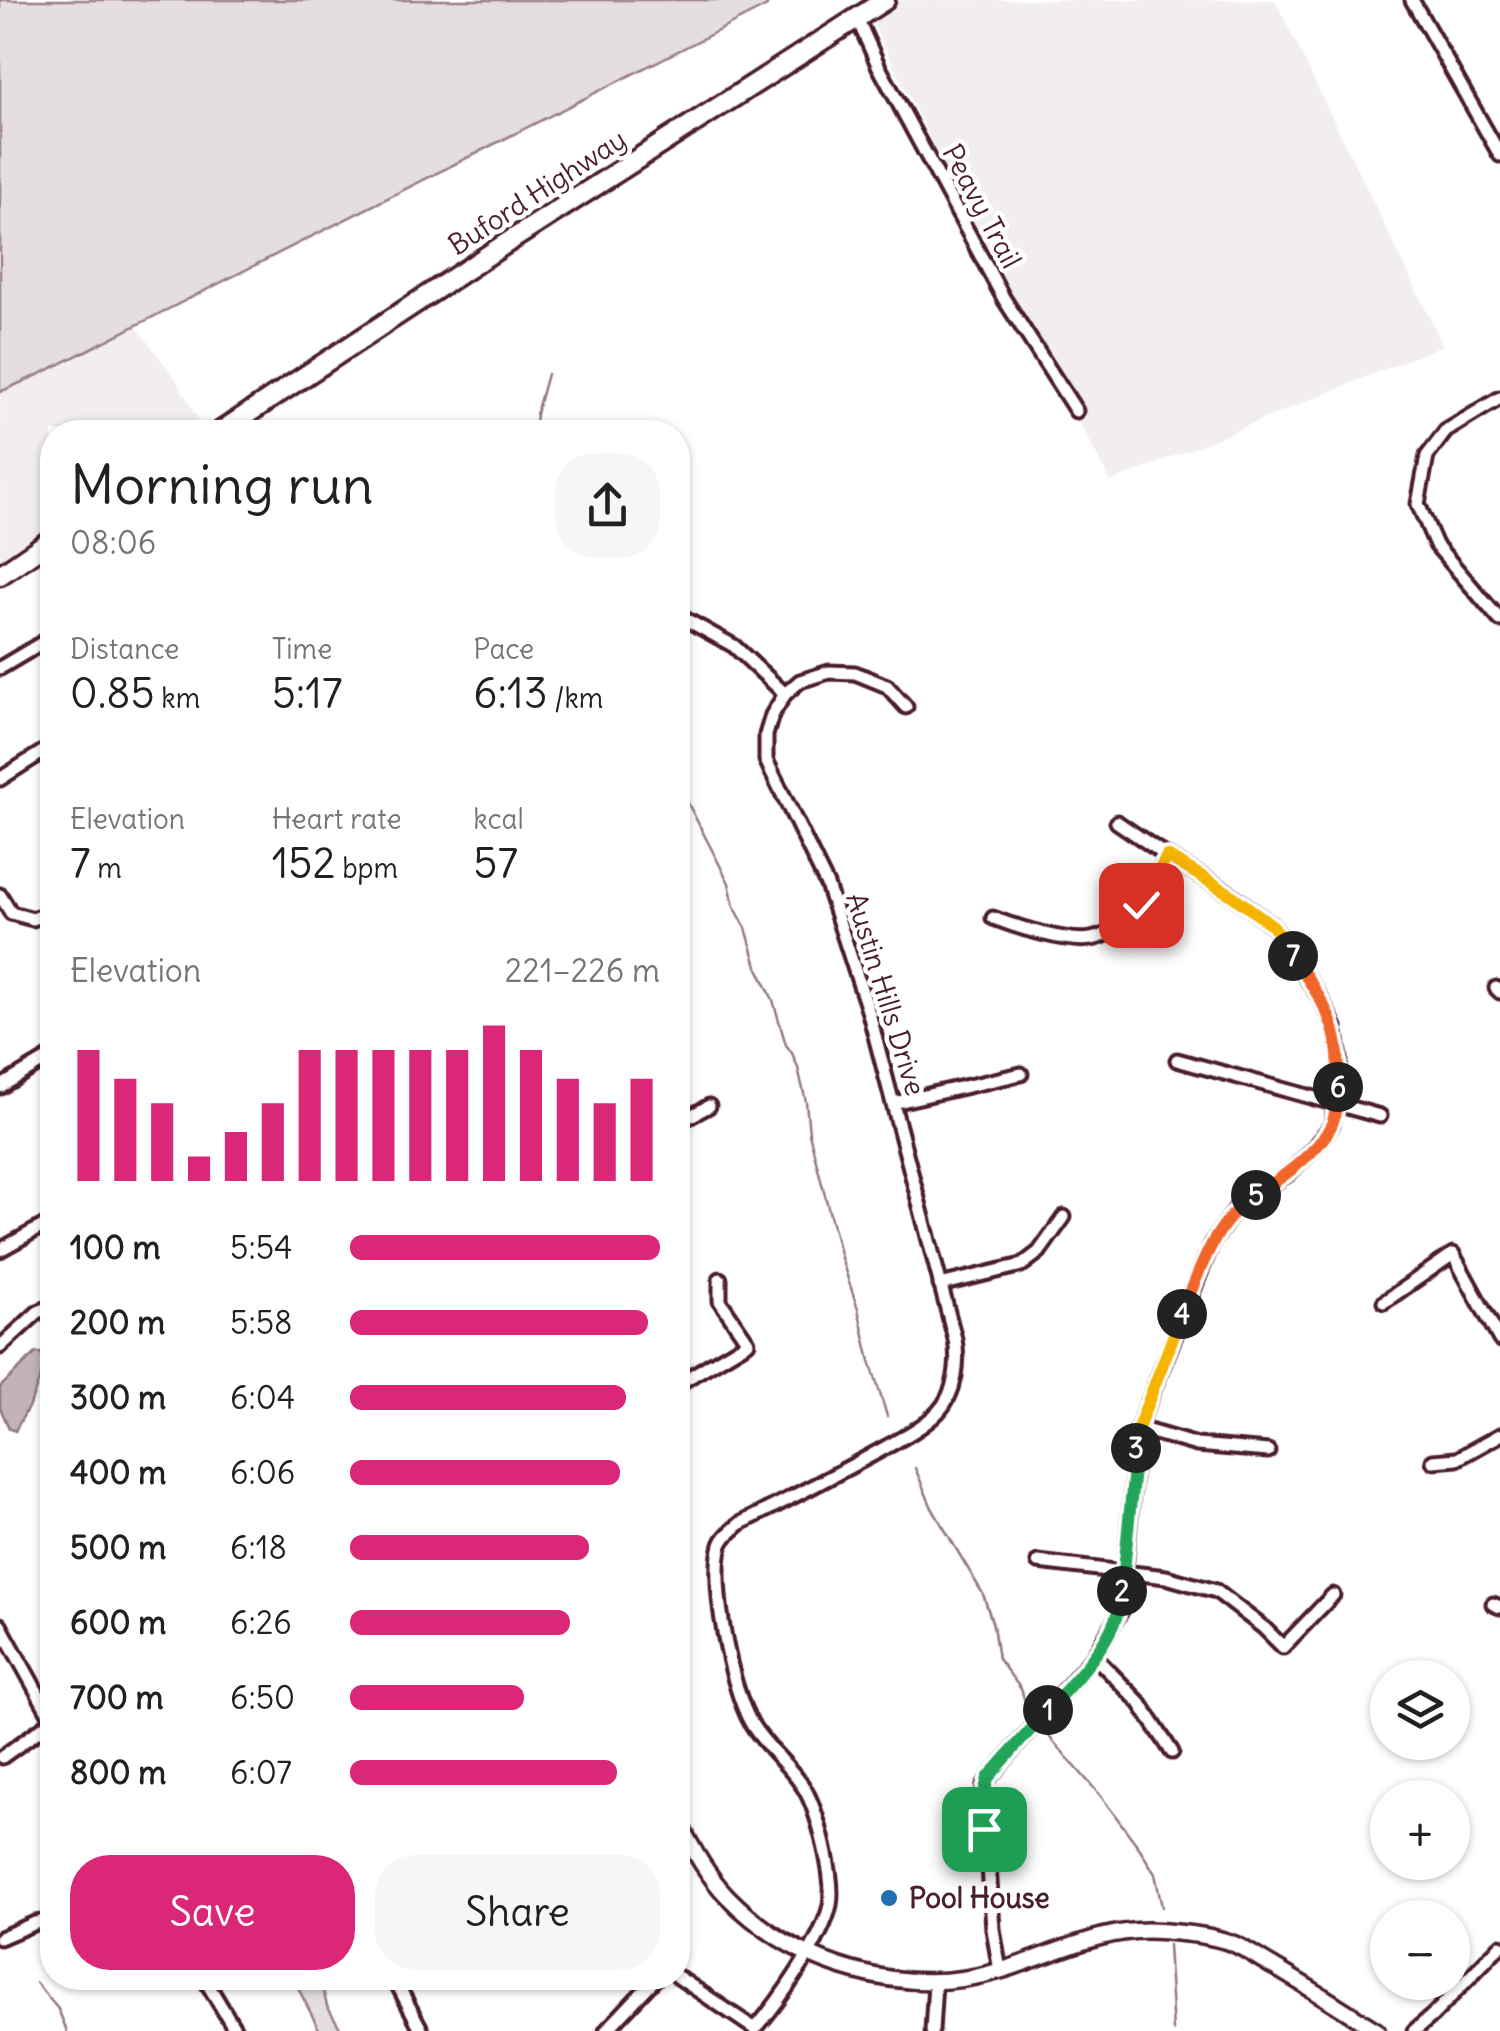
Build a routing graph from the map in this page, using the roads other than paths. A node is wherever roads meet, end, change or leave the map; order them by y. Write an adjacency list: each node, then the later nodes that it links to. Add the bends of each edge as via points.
1 (885, 0): 3 (main road, Buford Highway)
2 (1412, 0): 4 (street)
3 (857, 18): 6 (street, Peavy Trail, via 996,284); 7 (main road, Buford Highway)
4 (1500, 155)
5 (1500, 398): 10 (street, via 1446,432 1426,456 1418,504 1436,545)
6 (1076, 411)
7 (238, 420)
8 (40, 547): 9 (main road)
9 (0, 574)
10 (1500, 620)
11 (690, 621): 14 (street, via 734,646)
12 (40, 644): 13 (street)
13 (0, 668)
14 (785, 694): 15 (street, via 828,672 855,673 887,686); 28 (street, Austin Hills Drive, via 768,725 766,760 826,886)
15 (906, 706)
16 (40, 754): 17 (street)
17 (0, 779)
18 (1117, 822): 19 (street)
19 (1167, 856): 22 (street, via 1141,905 1090,939); 27 (street, via 1273,926 1335,1027)
20 (0, 895): 21 (street, via 11,913)
21 (40, 916)
22 (993, 918)
23 (1177, 1060): 27 (street)
24 (40, 1063): 26 (street)
25 (1020, 1074): 28 (street)
26 (0, 1086)
27 (1336, 1102): 31 (street); 42 (street, via 1332,1124 1309,1154 1238,1206 1212,1243)
28 (894, 1103): 36 (street, Austin Hills Drive)
29 (708, 1106): 30 (street)
30 (690, 1116)
31 (1380, 1116)
32 (1064, 1216): 36 (street, via 1022,1265)
33 (40, 1228): 34 (street)
34 (0, 1250)
35 (720, 1280): 41 (street, via 720,1301 748,1342)
36 (940, 1285): 59 (street, Austin Hills Drive, via 958,1358 938,1412 722,1540 719,1597 738,1700 804,1788 824,1844 830,1904)
37 (1384, 1302): 39 (street, via 1453,1254)
38 (40, 1311): 40 (street)
39 (1500, 1340)
40 (0, 1347)
41 (690, 1377)
42 (1138, 1428): 44 (street, via 1197,1445); 47 (street)
43 (1500, 1435): 45 (street, via 1457,1459)
44 (1268, 1451)
45 (1433, 1461)
46 (1038, 1562): 47 (street)
47 (1124, 1573): 48 (street, via 1216,1591 1283,1647); 50 (street, via 1121,1611)
48 (1333, 1595)
49 (0, 1625): 51 (street)
50 (1094, 1656): 53 (street, via 1140,1703); 60 (street, via 984,1786 981,1813)
51 (40, 1698)
52 (40, 1729): 54 (street)
53 (1172, 1752)
54 (2, 1757)
55 (690, 1842): 59 (street, via 727,1896)
56 (40, 1922): 57 (street)
57 (0, 1938)
58 (1500, 1946): 72 (street)
59 (808, 1954): 61 (street, via 882,1978); 67 (street)
60 (1000, 1971): 61 (street); 71 (street, via 1110,1934 1203,1936 1235,1944)
61 (934, 1982): 70 (street)
62 (690, 1986): 67 (street)
63 (210, 1990): 66 (street)
64 (400, 1990): 68 (street)
65 (645, 1990): 69 (street)
66 (231, 2029)
67 (754, 2030)
68 (422, 2031)
69 (606, 2031)
70 (932, 2031)
71 (1377, 2031)
72 (1414, 2031)

